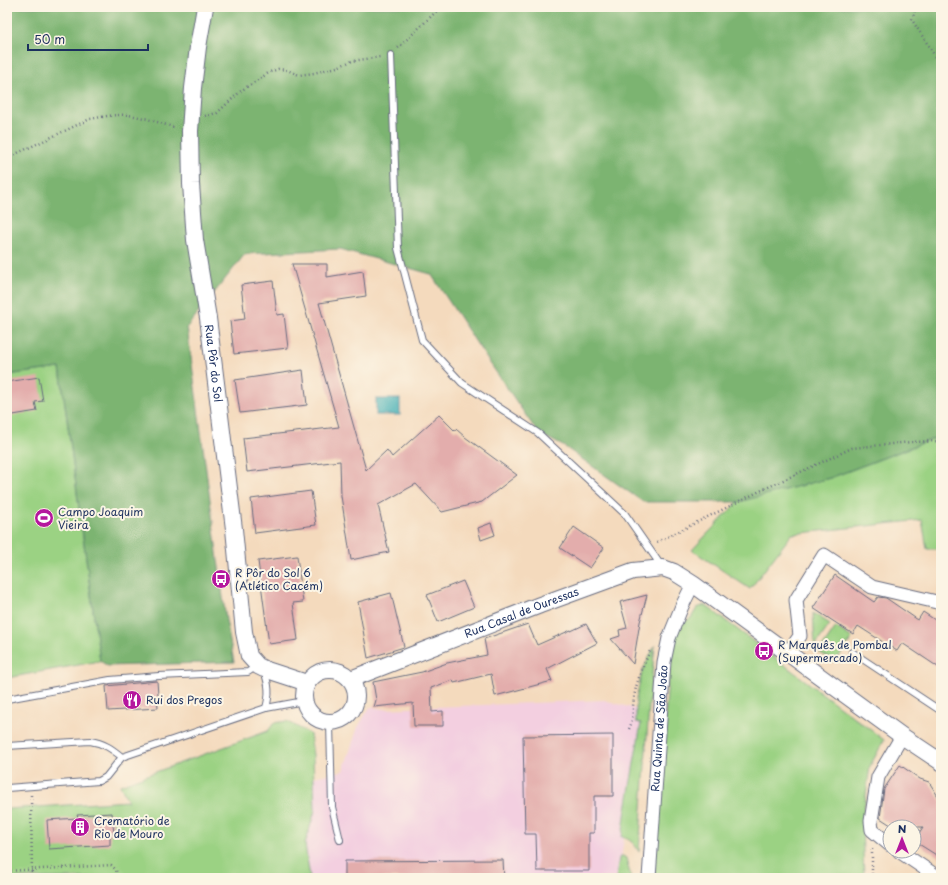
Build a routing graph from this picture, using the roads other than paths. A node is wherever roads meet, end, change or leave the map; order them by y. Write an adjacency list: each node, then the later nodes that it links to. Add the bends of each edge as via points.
1 (205, 7): 8 (street, Rua Pôr do Sol, via 193,88 190,131 195,240 208,318 244,632 249,656)
2 (391, 55): 3 (lane, via 398,248 422,340 462,383 538,433 625,514)
3 (663, 568): 4 (street, Rua Casal de Ouressas); 9 (street, Rua Casal de Ouressas, via 633,570)
4 (693, 584): 7 (street, Rua Casal de Ouressas); 24 (street, Rua Quinta de São João, via 674,623 664,662)
5 (941, 603): 7 (street, via 872,587 824,555 796,600 800,636)
6 (852, 652): 14 (lane)
7 (788, 653): 16 (street, Rua Casal de Ouressas)
8 (261, 667): 10 (street); 11 (lane, via 248,672 110,680); 13 (lane, via 269,691)
9 (351, 679): 10 (street, via 344,673 328,669 316,674); 15 (street, via 356,691 356,704 346,717)
10 (307, 683): 12 (street)
11 (7, 699)
12 (304, 701): 13 (lane); 15 (street, via 308,711 315,717)
13 (266, 708): 18 (lane)
14 (941, 711)
15 (330, 723): 22 (lane, via 332,807)
16 (902, 736): 19 (street, Rua Casal de Ouressas); 21 (street, via 878,776 871,821 872,830)
17 (7, 746): 18 (lane, via 90,741 107,746)
18 (122, 757): 20 (lane, via 106,777 99,781)
19 (941, 762)
20 (7, 788)
21 (882, 838)
22 (340, 840)
23 (911, 859): 25 (street)
24 (649, 878)
25 (939, 878)

